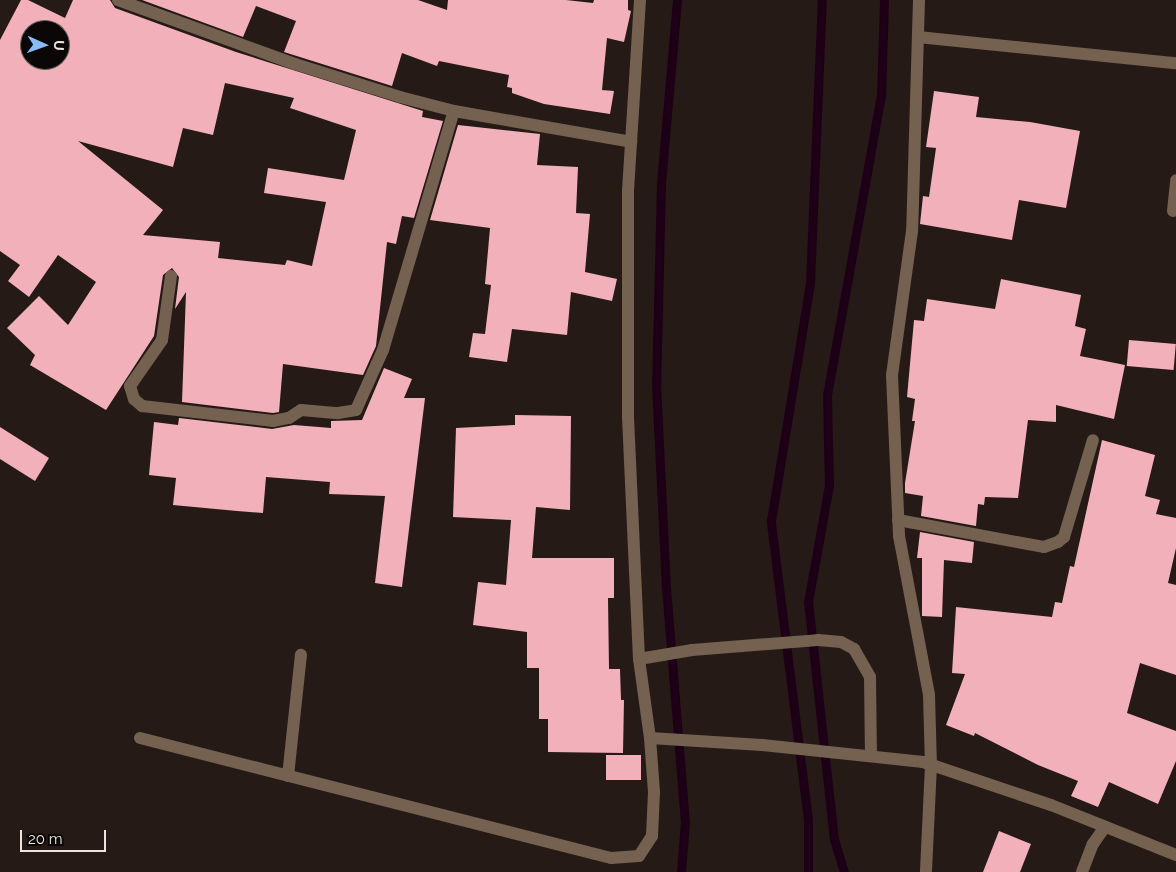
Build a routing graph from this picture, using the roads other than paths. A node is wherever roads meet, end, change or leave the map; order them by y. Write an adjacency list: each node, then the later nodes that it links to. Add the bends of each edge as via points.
1 (118, 0): 6 (street, via 295,64)
2 (640, 0): 7 (street)
3 (919, 0): 4 (street)
4 (918, 37): 5 (street); 12 (street, via 912,231 892,375)
5 (1176, 64)
6 (454, 111): 7 (street); 10 (street, via 383,350 356,410 338,413 300,410 289,418 273,421 142,406 134,399 130,386 162,340)
7 (630, 142): 14 (street, via 628,417)
8 (1176, 180): 9 (street)
9 (1173, 211)
10 (171, 276)
11 (1093, 440): 12 (street, via 1064,537 1058,542 1044,547)
12 (898, 520): 18 (street, via 929,695)
13 (301, 655): 19 (street)
14 (639, 659): 16 (street); 17 (street, via 818,640 842,642 854,649 870,677)
15 (140, 738): 19 (street)
16 (650, 738): 17 (street); 19 (street, via 654,792 652,836 639,856 611,858)
17 (871, 755): 18 (street)
18 (927, 764): 20 (street, via 1051,805); 22 (street)
19 (288, 776)
20 (1105, 827): 21 (street); 23 (street, via 1093,844)
21 (1176, 855)
22 (926, 872)
23 (1082, 872)

